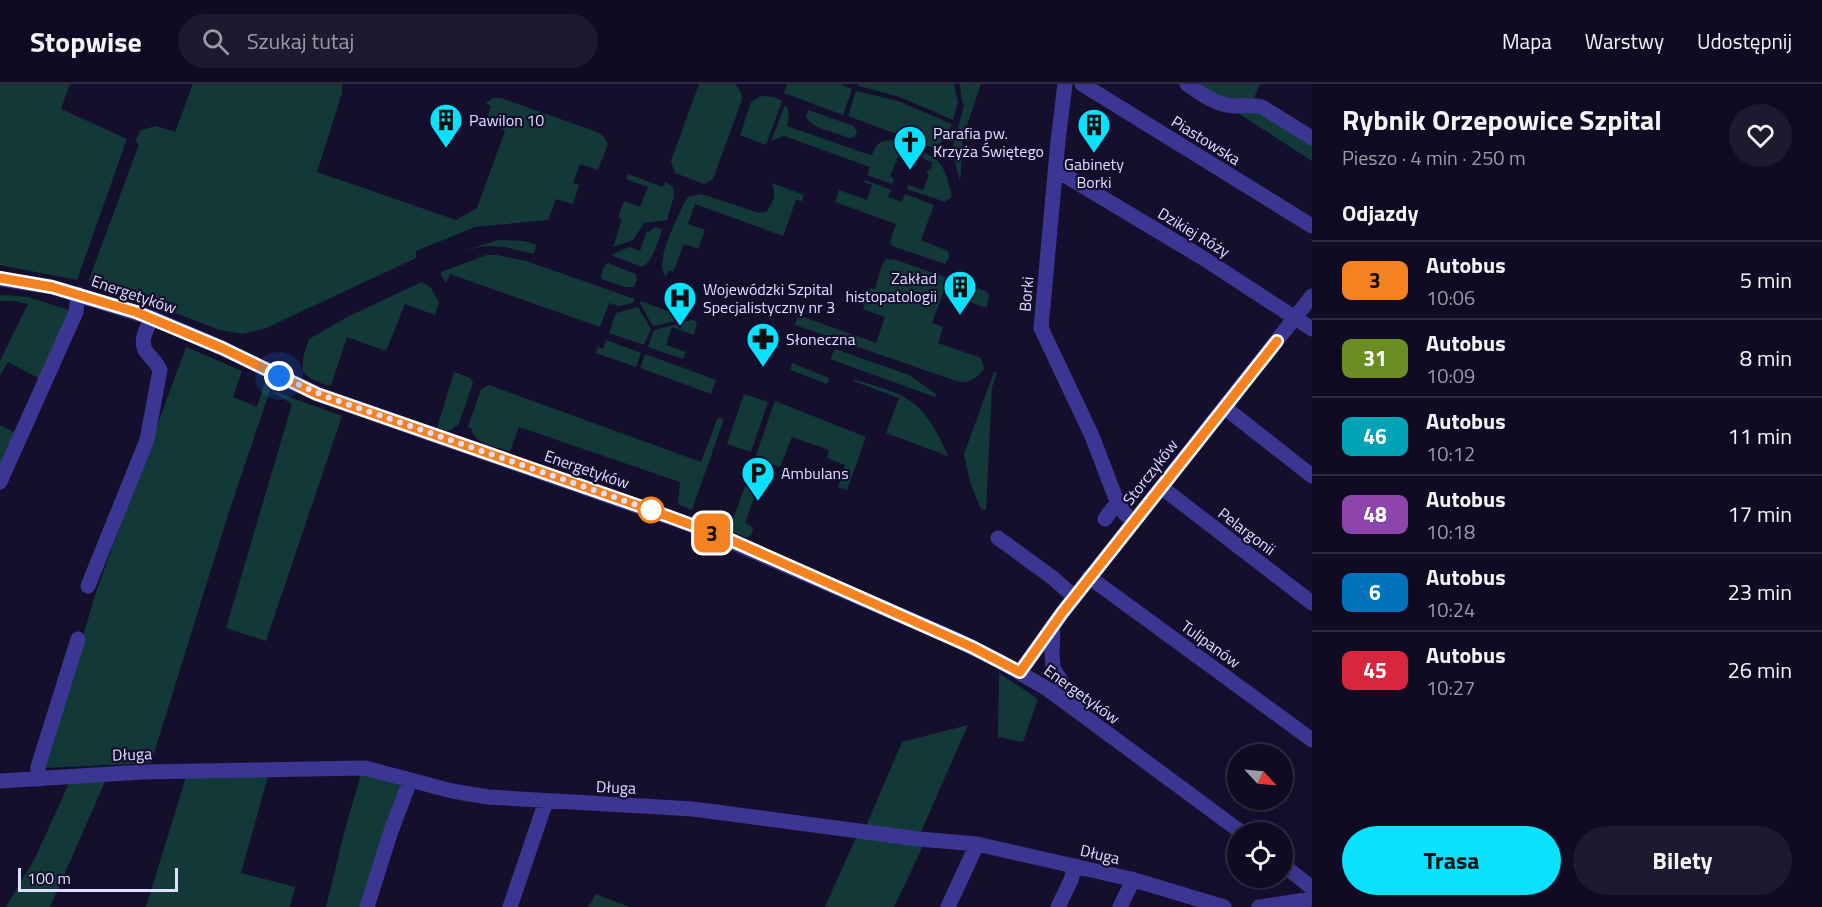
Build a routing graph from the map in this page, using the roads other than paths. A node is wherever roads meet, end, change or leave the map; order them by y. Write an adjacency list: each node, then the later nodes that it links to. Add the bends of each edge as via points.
1 (1065, 84): 5 (street, Borki)
2 (1082, 84): 6 (street, Piastowska)
3 (1186, 84): 4 (street, via 1216,102 1262,107)
4 (1312, 138)
5 (1056, 170): 11 (street, Dzikiej Róży, via 1212,263); 17 (street, Borki, via 1041,328 1092,436)
6 (1312, 226)
7 (4, 278): 8 (street, Energetyków)
8 (78, 294): 10 (street, Energetyków); 15 (street, via 76,312)
9 (1312, 296): 11 (street, Storczyków)
10 (152, 318): 22 (street, via 143,345 160,370 149,434); 27 (street, Energetyków, via 317,394 724,537)
11 (1295, 318): 12 (street, Dzikiej Róży); 13 (street, Storczyków)
12 (1312, 329)
13 (1224, 407): 14 (street); 16 (street, Storczyków)
14 (1312, 476)
15 (0, 482)
16 (1161, 487): 19 (street, Storczyków); 24 (street, Pelargonii)
17 (1119, 507): 18 (street, via 1113,508); 19 (street, Borki)
18 (1105, 519)
19 (1134, 521): 21 (street, Storczyków)
20 (998, 538): 23 (street)
21 (1089, 578): 23 (street, Storczyków); 29 (street, Tulipanów)
22 (88, 586)
23 (1074, 597): 25 (street, Storczyków)
24 (1312, 603)
25 (1053, 625): 27 (street, Storczyków); 28 (street, via 1053,668)
26 (78, 639): 30 (street, via 38,767)
27 (1020, 672): 28 (street, Energetyków)
28 (1082, 716): 34 (street, Energetyków)
29 (1312, 740)
30 (38, 779): 31 (street, Długa); 32 (street, Długa, via 181,771 365,768)
31 (0, 781)
32 (410, 781): 33 (street, Długa, via 488,797); 42 (street)
33 (546, 801): 35 (street, Długa, via 693,809); 43 (street)
34 (1227, 822)
35 (977, 844): 36 (street, Długa); 44 (street)
36 (1075, 866): 38 (street, Długa); 45 (street)
37 (1293, 873): 39 (street)
38 (1133, 880): 46 (street); 47 (street, Długa)
39 (1312, 888)
40 (1312, 899): 41 (street)
41 (1288, 905): 48 (street)
42 (367, 907)
43 (510, 907)
44 (948, 907)
45 (1058, 907)
46 (1120, 907)
47 (1224, 907)
48 (1259, 907)

